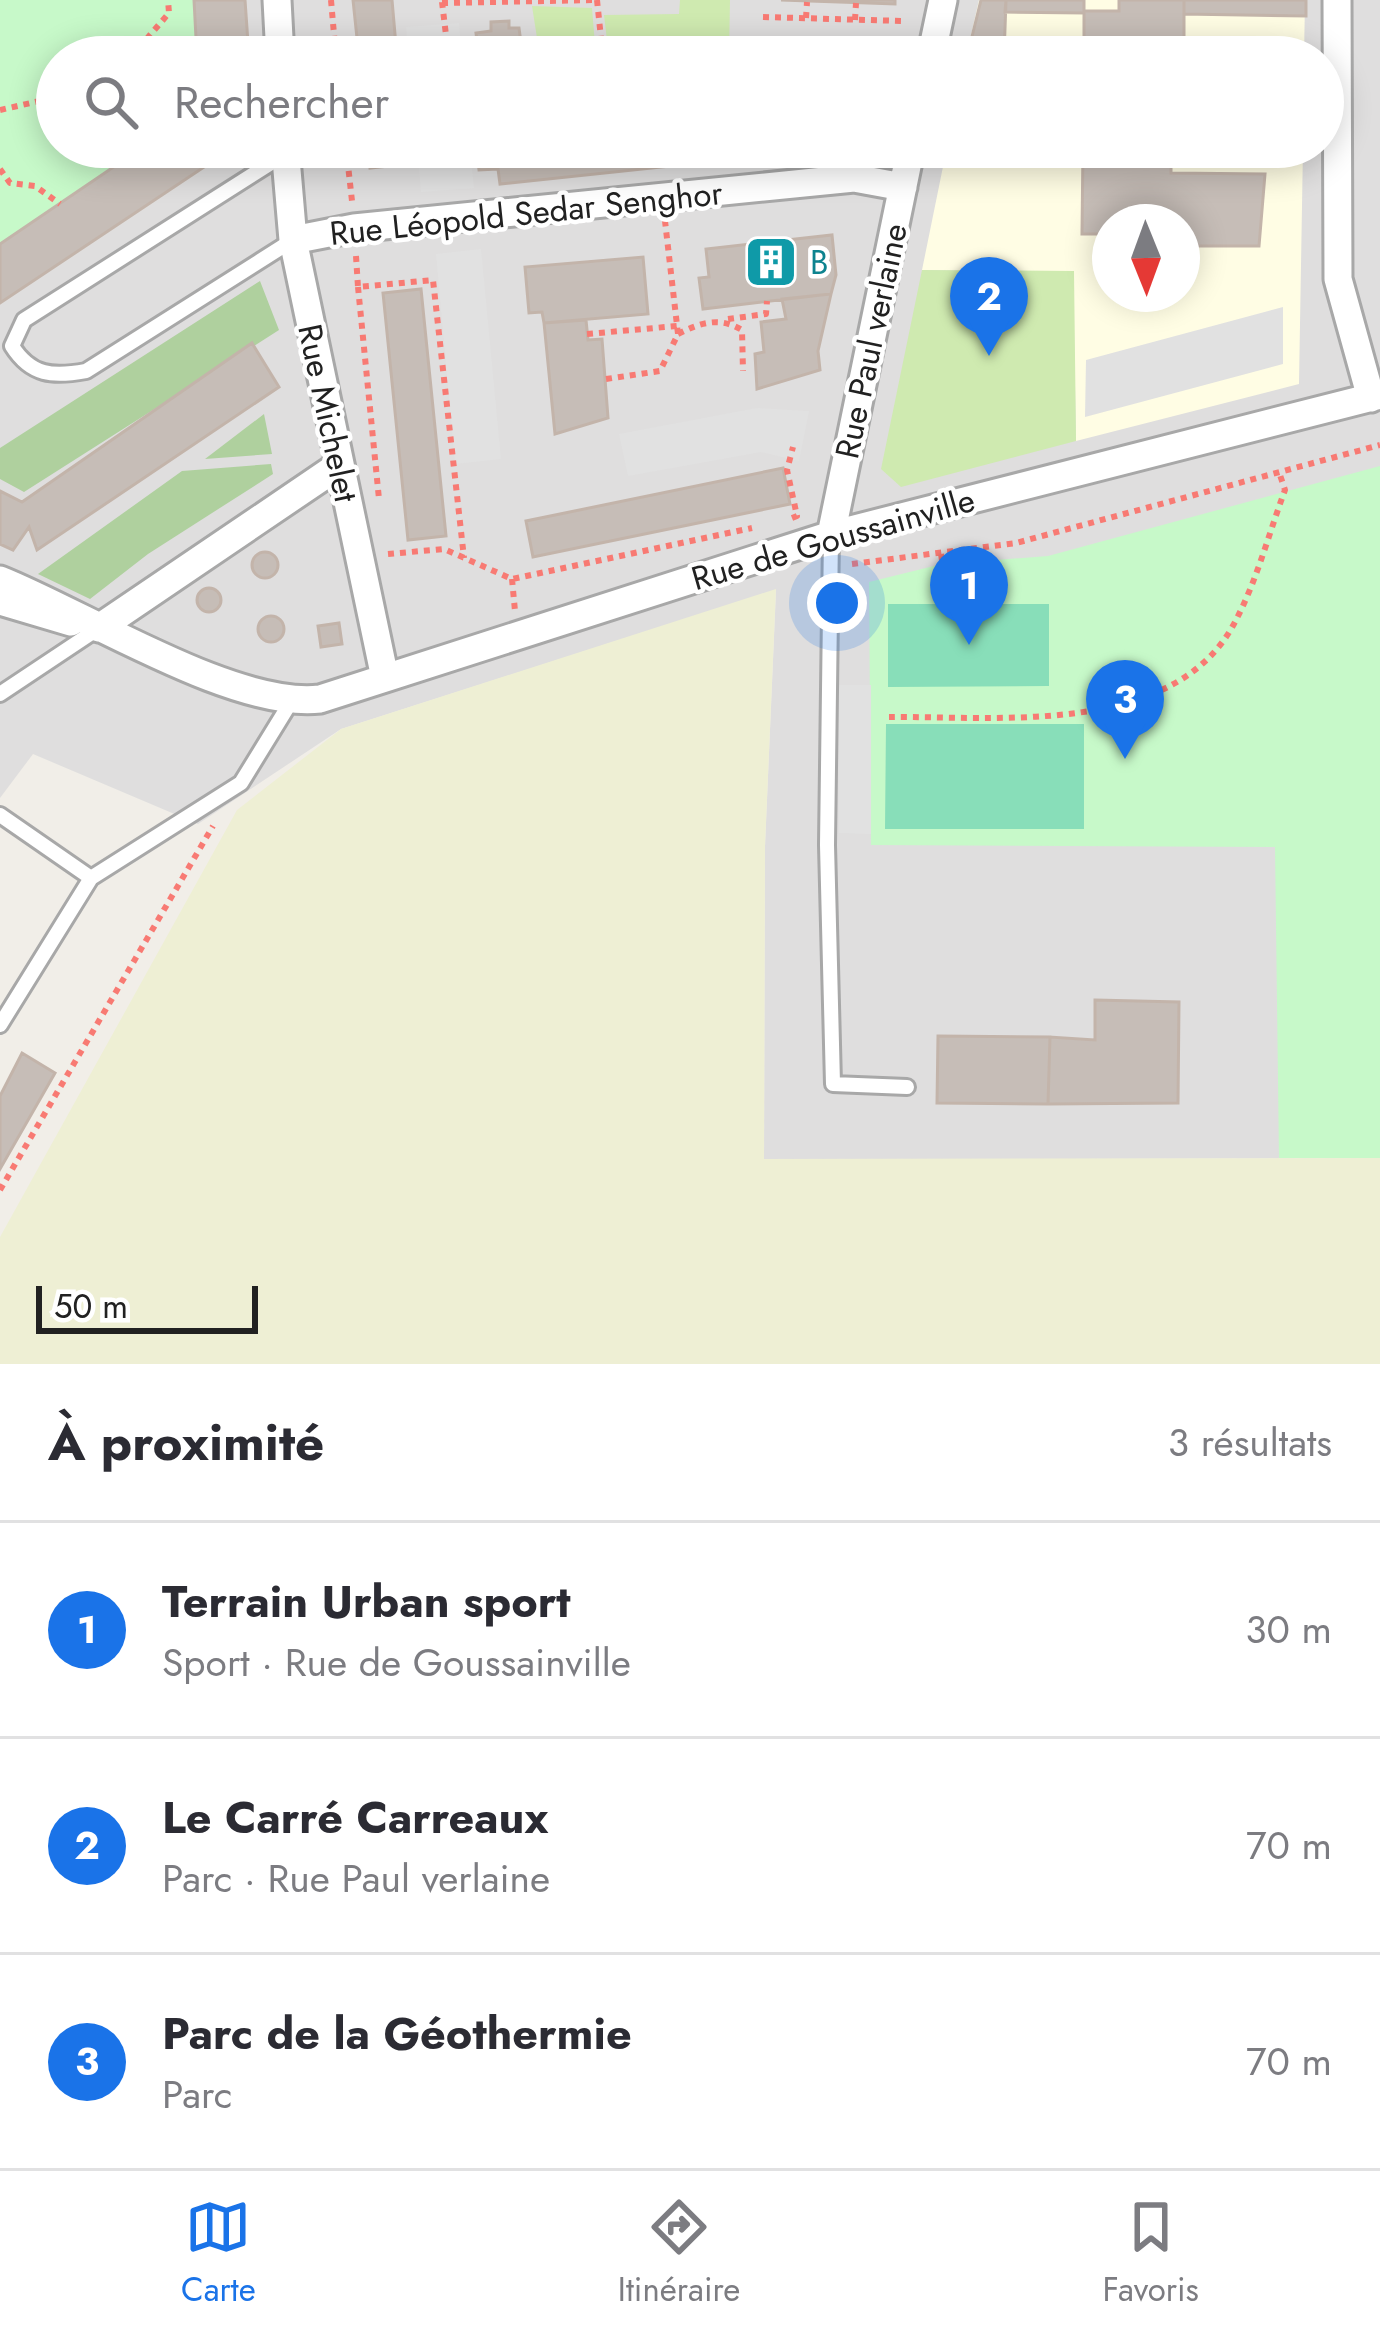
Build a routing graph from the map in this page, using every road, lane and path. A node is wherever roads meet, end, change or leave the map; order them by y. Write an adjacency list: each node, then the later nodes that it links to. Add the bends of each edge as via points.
1 (168, 0): 15 (path, via 169,13)
2 (277, 0): 16 (street)
3 (331, 0): 17 (path)
4 (596, 0): 7 (path); 18 (path)
5 (943, 0): 19 (street)
6 (1337, 0): 20 (street)
7 (442, 1): 14 (path)
8 (807, 2): 11 (path)
9 (856, 3): 12 (path)
10 (763, 17): 11 (path)
11 (806, 18): 12 (path)
12 (855, 20): 13 (path)
13 (903, 21)
14 (446, 34)
15 (149, 36)
16 (279, 36)
17 (335, 36)
18 (600, 36)
19 (935, 36)
20 (1337, 36)
21 (36, 102): 22 (path)
22 (0, 110)
23 (259, 168): 33 (lane, via 24,320 12,346 22,363 52,377 86,371)
24 (287, 168): 33 (street, Rue Michelet)
25 (348, 168): 32 (path)
26 (907, 168): 29 (street, Rue Paul verlaine)
27 (1338, 168): 41 (street, via 1338,279)
28 (0, 169): 31 (path, via 10,183 35,186)
29 (903, 187): 30 (street, Rue Léopold Sedar Senghor, via 854,178); 49 (street, Rue Paul verlaine)
30 (662, 200): 32 (street, Rue Léopold Sedar Senghor); 37 (path)
31 (60, 204)
32 (354, 228): 33 (street, Rue Léopold Sedar Senghor); 34 (path)
33 (293, 240): 44 (street, Rue Michelet)
34 (358, 287): 46 (path); 52 (path, via 433,280)
35 (767, 301): 36 (path, via 766,314)
36 (718, 321): 37 (path); 39 (path, via 742,329)
37 (677, 330): 38 (path); 40 (path, via 660,371)
38 (587, 334)
39 (743, 371)
40 (606, 379)
41 (1376, 396): 49 (street, Rue de Goussainville)
42 (1380, 445): 45 (path)
43 (793, 447): 48 (path, via 787,470 797,516)
44 (338, 466): 51 (street, Rue Michelet); 56 (street)
45 (1279, 472): 50 (path, via 1016,543); 60 (path, via 1285,490 1235,623 1170,684 1081,716)
46 (380, 510)
47 (382, 532): 51 (path)
48 (775, 538): 49 (street, Rue de Goussainville); 52 (path, via 512,579); 57 (street, Rue de Goussainville)
49 (830, 548): 50 (path, via 865,566); 65 (lane, via 833,1084)
50 (941, 554): 55 (path)
51 (372, 557): 52 (path, via 444,549); 57 (street, Rue Michelet)
52 (464, 558)
53 (0, 580): 56 (street)
54 (0, 601): 56 (street)
55 (949, 604)
56 (99, 628): 58 (lane); 59 (street)
57 (385, 678): 59 (street, Rue de Goussainville)
58 (0, 694)
59 (292, 700): 61 (lane)
60 (889, 718)
61 (242, 783): 63 (lane); 66 (path, via 184,868)
62 (0, 815): 63 (lane)
63 (91, 878): 64 (lane)
64 (0, 1025)
65 (908, 1087)
66 (0, 1190)

